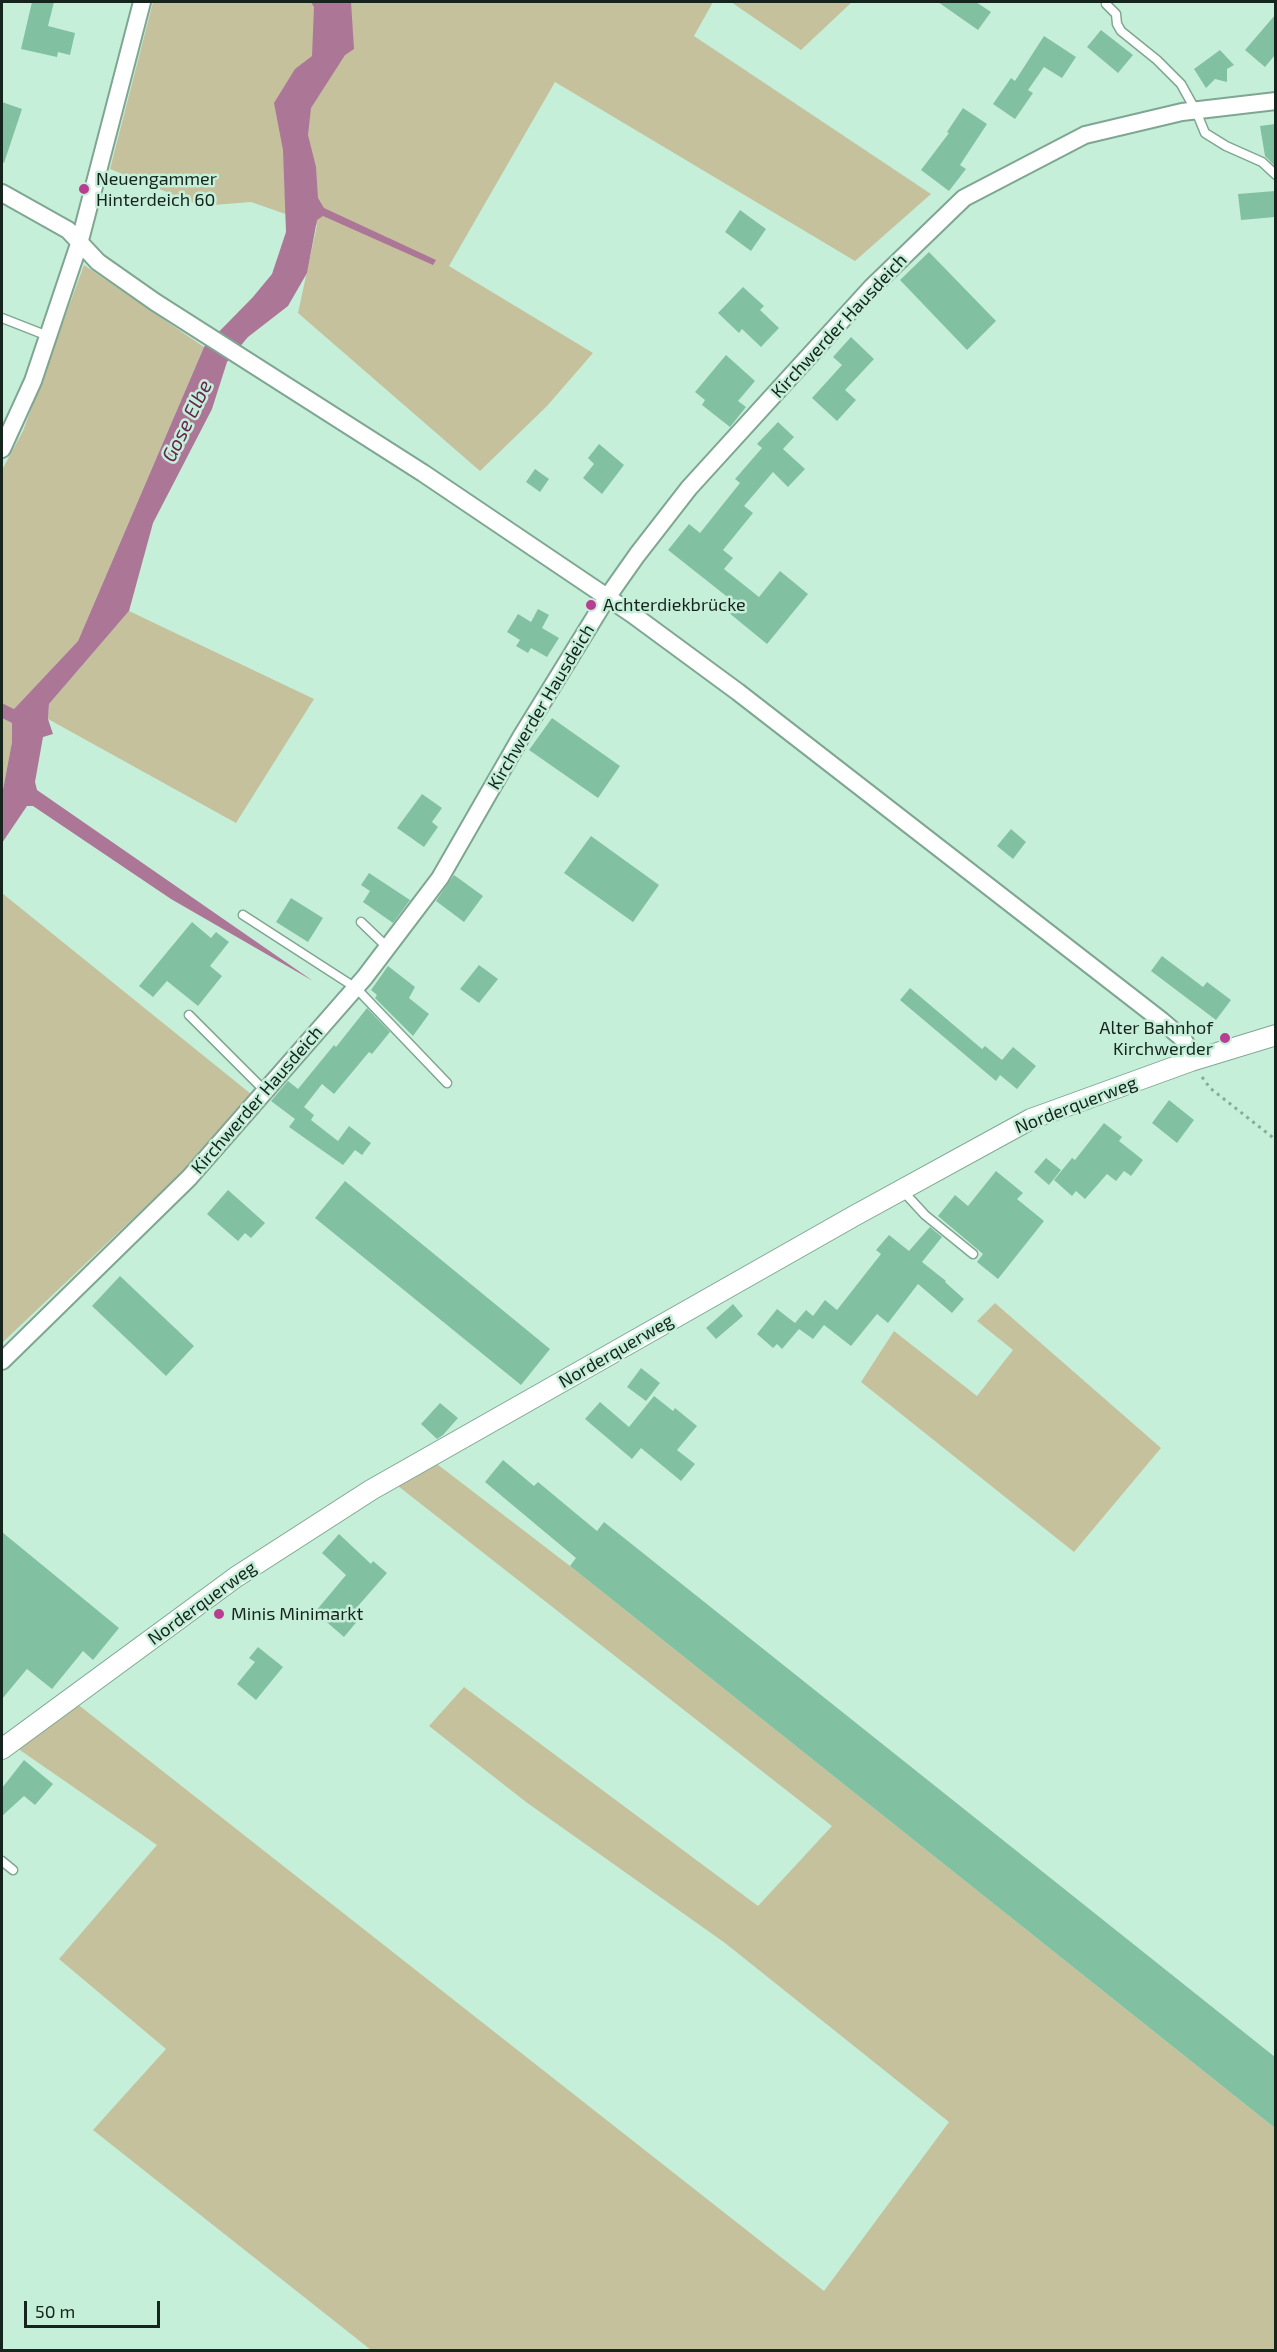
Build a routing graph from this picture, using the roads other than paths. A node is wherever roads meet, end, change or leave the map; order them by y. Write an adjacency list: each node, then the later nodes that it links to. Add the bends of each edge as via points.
1 (142, 2): 7 (street)
2 (1106, 4): 4 (lane, via 1116,14 1121,31 1181,84)
3 (1275, 101): 4 (street, Kirchwerder Hausdeich)
4 (1196, 111): 5 (lane, via 1205,133 1262,162); 11 (street, Kirchwerder Hausdeich, via 1084,135 964,198 872,286 689,488)
5 (1275, 176)
6 (2, 193): 7 (street, via 68,230)
7 (79, 244): 9 (street); 11 (street, via 106,268 202,333 423,473)
8 (2, 318): 9 (lane)
9 (48, 336): 10 (street, via 33,381)
10 (2, 449)
11 (606, 599): 14 (street, Kirchwerder Hausdeich, via 440,878); 18 (street, via 738,692 1162,1021 1183,1039 1190,1049)
12 (243, 915): 15 (lane)
13 (361, 922): 14 (lane)
14 (387, 947): 15 (street, Kirchwerder Hausdeich)
15 (356, 988): 19 (lane); 20 (street, Kirchwerder Hausdeich)
16 (189, 1015): 20 (lane)
17 (1275, 1035): 18 (street, Norderquerweg)
18 (1191, 1061): 21 (street, Norderquerweg, via 1031,1119)
19 (447, 1083)
20 (265, 1091): 23 (street, Kirchwerder Hausdeich, via 189,1178)
21 (902, 1189): 22 (lane); 24 (street, Norderquerweg, via 371,1490 236,1577)
22 (973, 1254)
23 (2, 1361)
24 (2, 1749)
25 (2, 1861): 26 (lane)
26 (14, 1870)

